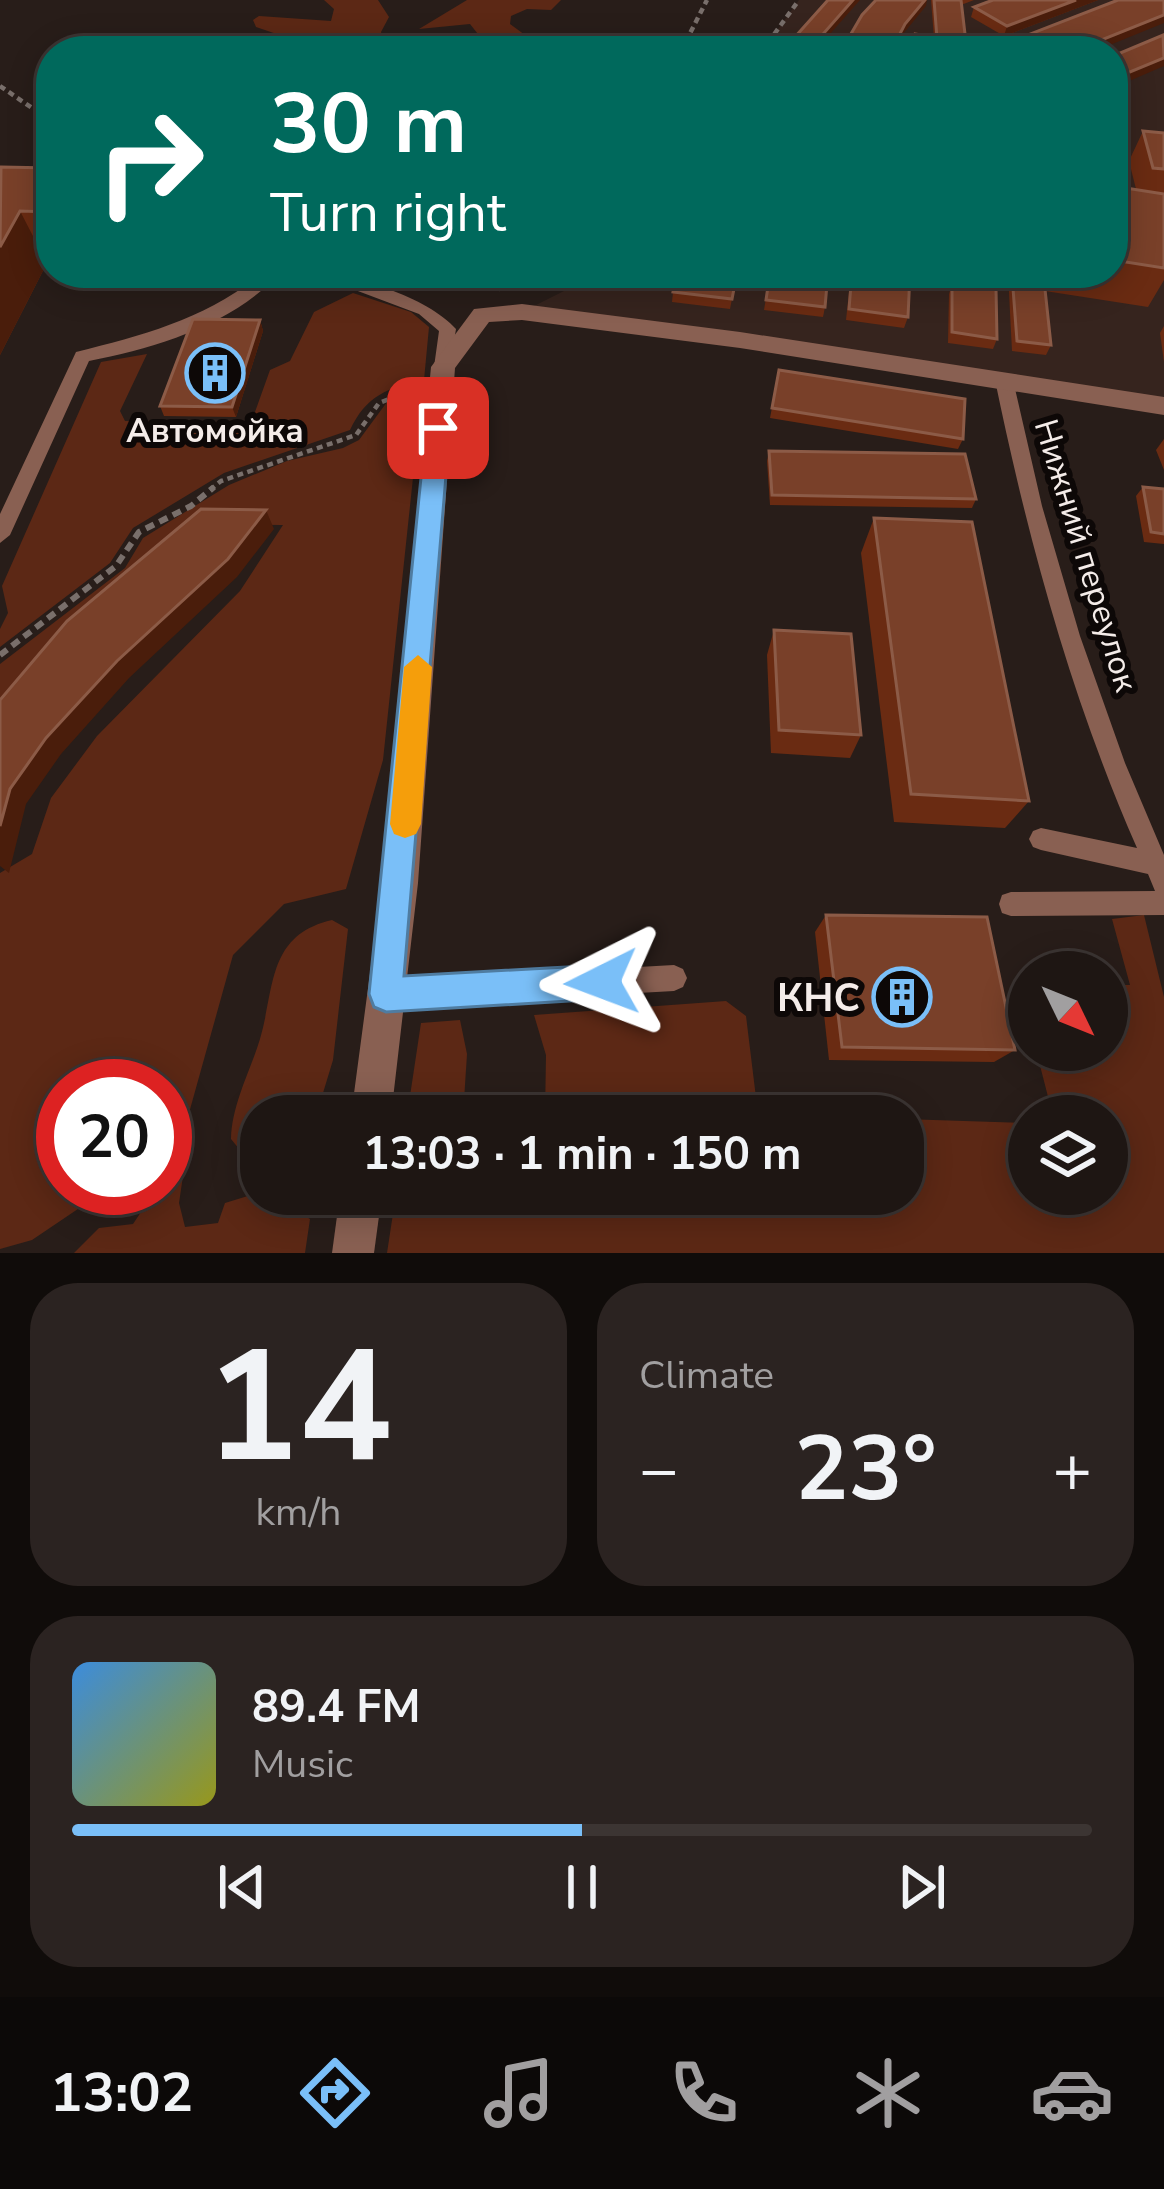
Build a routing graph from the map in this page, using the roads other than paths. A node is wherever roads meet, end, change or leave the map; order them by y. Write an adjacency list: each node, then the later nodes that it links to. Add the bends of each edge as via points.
1 (250, 288): 6 (lane, via 214,313 133,347 82,356)
2 (361, 288): 3 (lane, via 425,310 448,329)
3 (442, 375): 4 (street, via 482,315 522,312); 12 (street)
4 (1004, 380): 5 (street); 8 (lane, Нижний переулок, via 1024,484)
5 (1164, 406)
6 (0, 535)
7 (1040, 839): 8 (lane)
8 (1160, 873)
9 (1164, 903): 10 (lane)
10 (1010, 904)
11 (674, 978): 12 (lane)
12 (386, 994): 13 (street)
13 (373, 1095)
14 (358, 1215): 15 (street)
15 (353, 1253)

